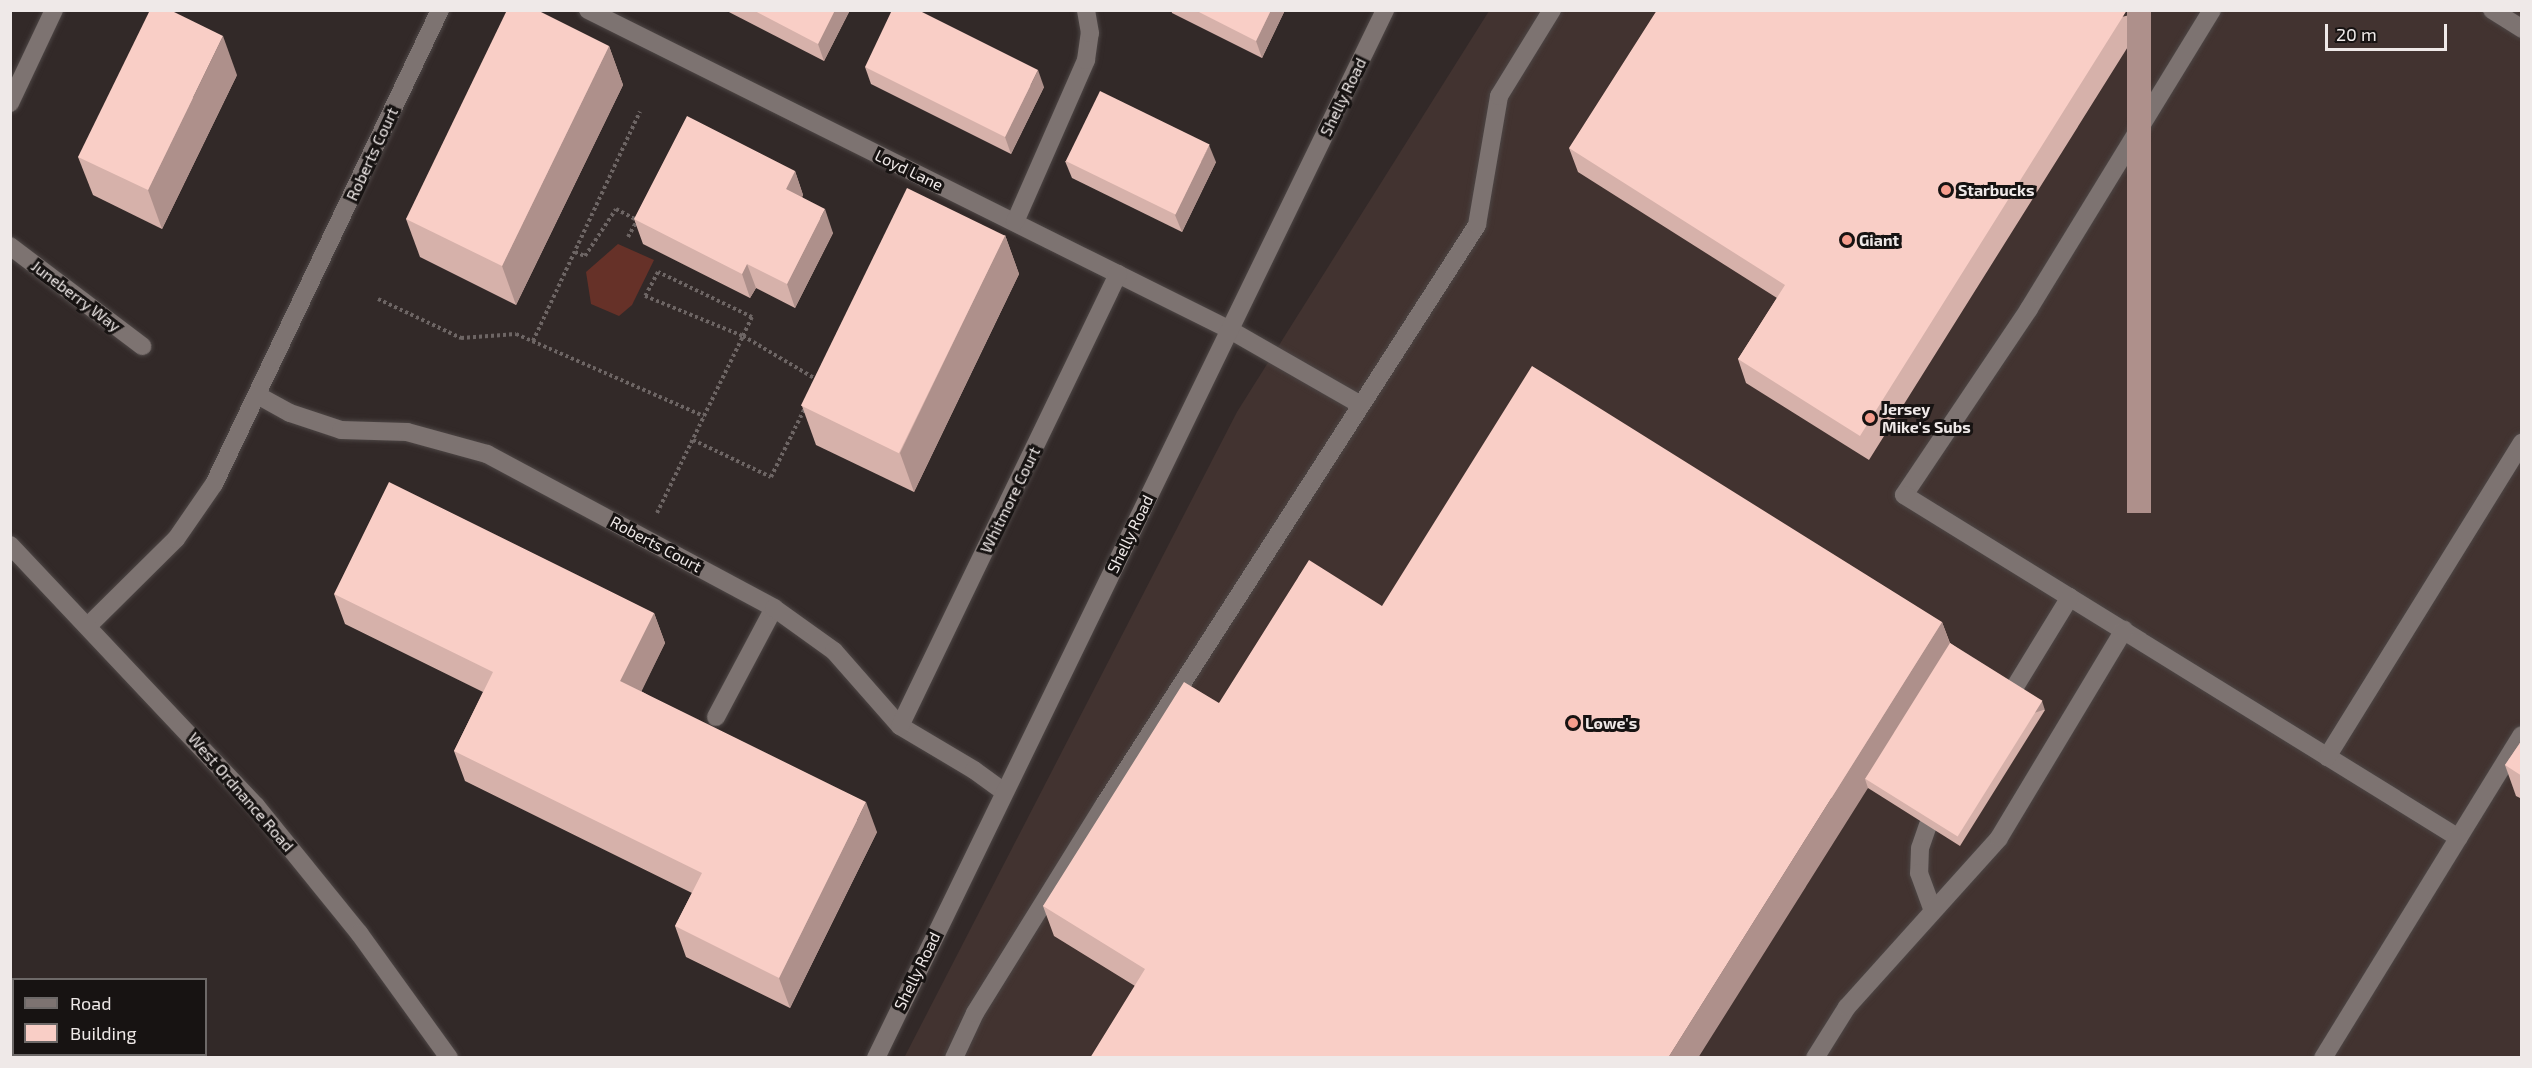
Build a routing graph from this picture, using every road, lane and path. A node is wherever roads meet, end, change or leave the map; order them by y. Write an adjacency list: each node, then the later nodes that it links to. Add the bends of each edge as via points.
1 (54, 10): 10 (street)
2 (440, 10): 27 (street, Roberts Court)
3 (588, 10): 14 (street, Loyd Lane)
4 (1086, 10): 14 (street, via 1090,33 1086,60)
5 (1385, 10): 20 (street, Shelly Road)
6 (1552, 10): 29 (street, via 1499,96 1477,225)
7 (2212, 10): 35 (street, via 2029,309 1904,495)
8 (2492, 10): 9 (street)
9 (2522, 29)
10 (10, 102)
11 (640, 112): 17 (path)
12 (642, 210): 13 (path)
13 (637, 220): 15 (path); 17 (path, via 616,209 585,256)
14 (1015, 222): 18 (street, Loyd Lane)
15 (628, 237)
16 (10, 246): 23 (street, Juneberry Way)
17 (574, 252): 22 (path)
18 (1118, 274): 20 (street, Loyd Lane); 41 (street, Whitmore Court)
19 (378, 299): 22 (path, via 461,338 516,334)
20 (1230, 330): 29 (street, Loyd Lane); 44 (street, Shelly Road)
21 (743, 336): 21 (path, via 753,317 658,272 645,296); 25 (path); 30 (path)
22 (533, 341): 30 (path)
23 (142, 346)
24 (824, 370): 25 (path)
25 (819, 381): 26 (path)
26 (813, 391)
27 (259, 396): 36 (street, Roberts Court, via 290,413 341,430 407,432 487,453); 37 (street, Roberts Court, via 214,484 176,539)
28 (808, 402): 31 (path, via 771,477)
29 (1359, 404): 50 (street, via 975,1013)
30 (704, 416): 31 (path)
31 (693, 440): 33 (path)
32 (2522, 443): 43 (street)
33 (656, 517)
34 (10, 545): 37 (street, West Ordnance Road)
35 (2070, 597): 38 (street); 39 (street)
36 (774, 608): 40 (street); 41 (street, Roberts Court, via 834,651)
37 (89, 625): 48 (street, West Ordnance Road, via 256,806 359,933)
38 (2124, 630): 43 (street); 47 (street, via 1999,838)
39 (2013, 690)
40 (716, 717)
41 (900, 726): 44 (street, Roberts Court)
42 (2522, 735): 46 (street)
43 (2327, 757): 46 (street)
44 (1004, 792): 49 (street, Shelly Road)
45 (1928, 825): 47 (street, via 1920,848 1919,873)
46 (2459, 838): 52 (street)
47 (1933, 911): 51 (street, via 1847,1007)
48 (450, 1058)
49 (876, 1058)
50 (954, 1058)
51 (1815, 1058)
52 (2323, 1058)

